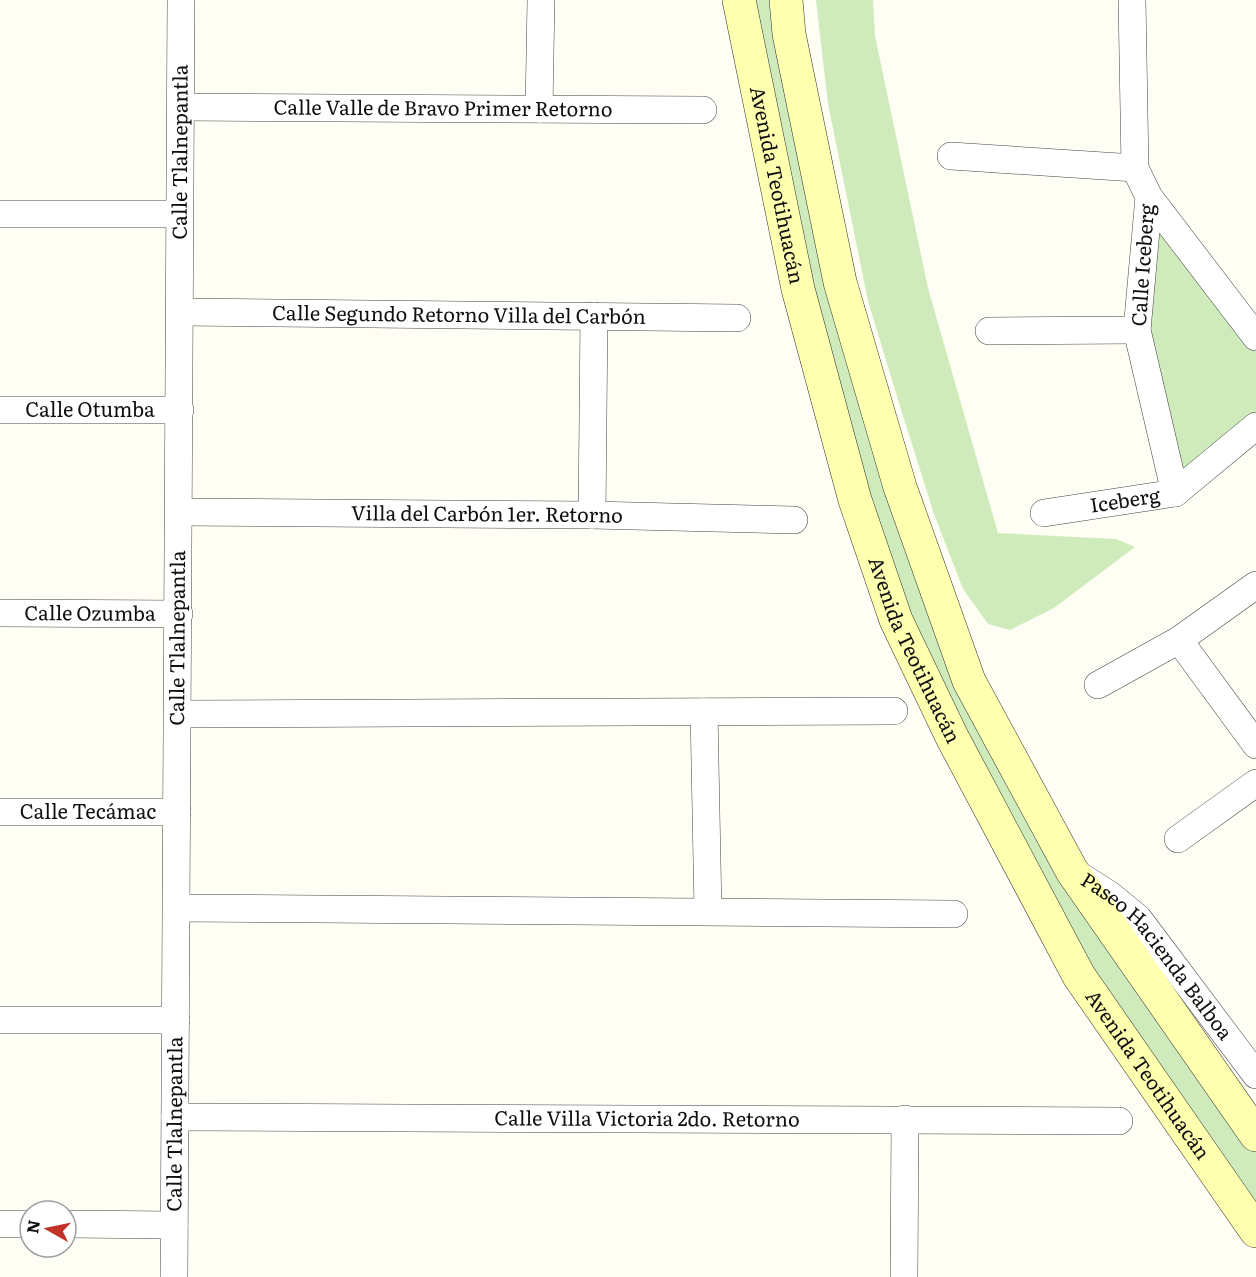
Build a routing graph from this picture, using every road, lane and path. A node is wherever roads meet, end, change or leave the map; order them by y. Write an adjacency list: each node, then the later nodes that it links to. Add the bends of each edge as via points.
1 (181, 0): 6 (street, Calle Tlalnepantla)
2 (541, 0): 7 (street)
3 (739, 0): 56 (main road, Avenida Teotihuacán, via 798,289 855,500 896,620 952,737 1079,976)
4 (786, 0): 41 (main road, Avenida Teotihuacán, via 789,34 840,282 900,487 969,681)
5 (1132, 0): 10 (street, Calle Iceberg)
6 (182, 107): 7 (street, Calle Valle de Bravo Primer Retorno); 13 (street, Calle Tlalnepantla)
7 (539, 109): 8 (street, Calle Valle de Bravo Primer Retorno)
8 (704, 110)
9 (951, 156): 10 (street)
10 (1135, 168): 11 (street, Calle Iceberg)
11 (1149, 197): 17 (street, Calle Iceberg); 19 (street)
12 (0, 213): 13 (street)
13 (179, 214): 14 (street, Calle Tlalnepantla)
14 (181, 312): 15 (street, Calle Segundo Retorno Villa del Carbón); 21 (street, Calle Tlalnepantla)
15 (594, 316): 16 (street, Calle Segundo Retorno Villa del Carbón); 26 (street)
16 (737, 318)
17 (1137, 330): 18 (street); 23 (street, Calle Iceberg)
18 (989, 331)
19 (1256, 337)
20 (0, 410): 21 (street, Calle Otumba)
21 (180, 410): 24 (street, Calle Tlalnepantla)
22 (1256, 426): 23 (street, Iceberg)
23 (1175, 493): 25 (street, Iceberg)
24 (179, 512): 26 (street, Villa del Carbón 1er. Retorno); 30 (street, Calle Tlalnepantla)
25 (1044, 513)
26 (592, 515): 27 (street, Villa del Carbón 1er. Retorno)
27 (794, 520)
28 (1256, 585): 31 (street)
29 (0, 613): 30 (street, Calle Ozumba)
30 (179, 614): 35 (street, Calle Tlalnepantla)
31 (1179, 640): 32 (street); 36 (street)
32 (1098, 685)
33 (894, 711): 34 (street)
34 (704, 712): 35 (street); 43 (street)
35 (178, 714): 39 (street, Calle Tlalnepantla)
36 (1256, 745)
37 (1256, 783): 40 (street)
38 (0, 812): 39 (street, Calle Tecámac)
39 (177, 812): 42 (street, Calle Tlalnepantla)
40 (1178, 839)
41 (1072, 871): 47 (street, Paseo Hacienda Balboa, via 1138,918); 51 (main road, Avenida Teotihuacán)
42 (177, 908): 43 (street); 46 (street, Calle Tlalnepantla)
43 (708, 911): 44 (street)
44 (954, 914)
45 (0, 1020): 46 (street)
46 (176, 1020): 48 (street, Calle Tlalnepantla)
47 (1256, 1075)
48 (175, 1117): 49 (street, Calle Villa Victoria 2do. Retorno); 55 (street, Calle Tlalnepantla)
49 (905, 1119): 50 (street, Calle Villa Victoria 2do. Retorno); 58 (street)
50 (1119, 1121)
51 (1256, 1135)
52 (0, 1224): 53 (street)
53 (18, 1224)
54 (78, 1224): 55 (street)
55 (174, 1226): 57 (street, Calle Tlalnepantla)
56 (1252, 1232)
57 (174, 1277)
58 (904, 1277)

